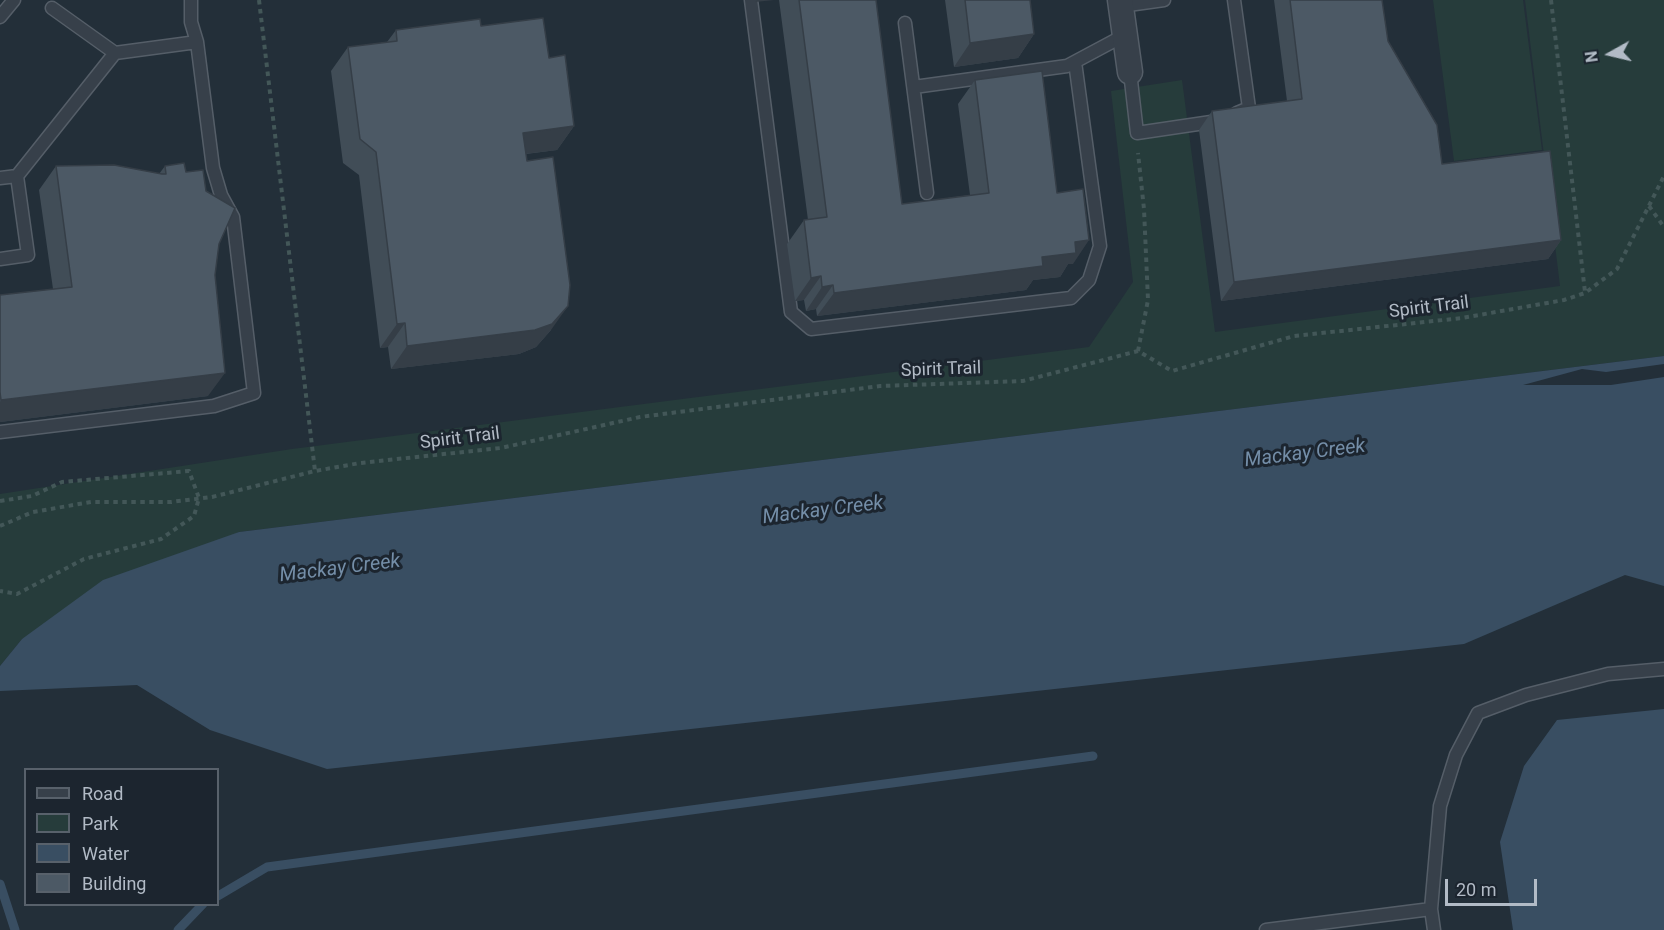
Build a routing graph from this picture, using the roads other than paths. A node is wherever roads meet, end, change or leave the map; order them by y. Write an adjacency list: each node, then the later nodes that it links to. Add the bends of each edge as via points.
1 (14, 0): 8 (lane)
2 (191, 0): 11 (lane, via 191,22)
3 (751, 0): 13 (lane, via 791,312 811,329 1071,297 1089,280 1100,246)
4 (1164, 0): 6 (lane)
5 (1234, 0): 14 (lane, via 1249,108 1212,123 1137,133)
6 (1121, 3): 10 (street)
7 (52, 8): 12 (lane)
8 (0, 17)
9 (905, 23): 15 (lane)
10 (1125, 34): 13 (lane); 14 (street)
11 (197, 42): 12 (lane); 20 (lane, via 213,168 233,216 254,393 214,406)
12 (115, 53): 16 (lane)
13 (1075, 62): 15 (lane)
14 (1130, 72)
15 (914, 87): 18 (lane)
16 (17, 176): 17 (lane); 19 (lane, via 28,255)
17 (0, 178)
18 (927, 193)
19 (0, 259)
20 (0, 432)
21 (1664, 669): 22 (lane, via 1608,674 1526,695 1479,713 1456,755 1440,806)
22 (1431, 909): 23 (lane); 24 (lane)
23 (1266, 930)
24 (1434, 930)

